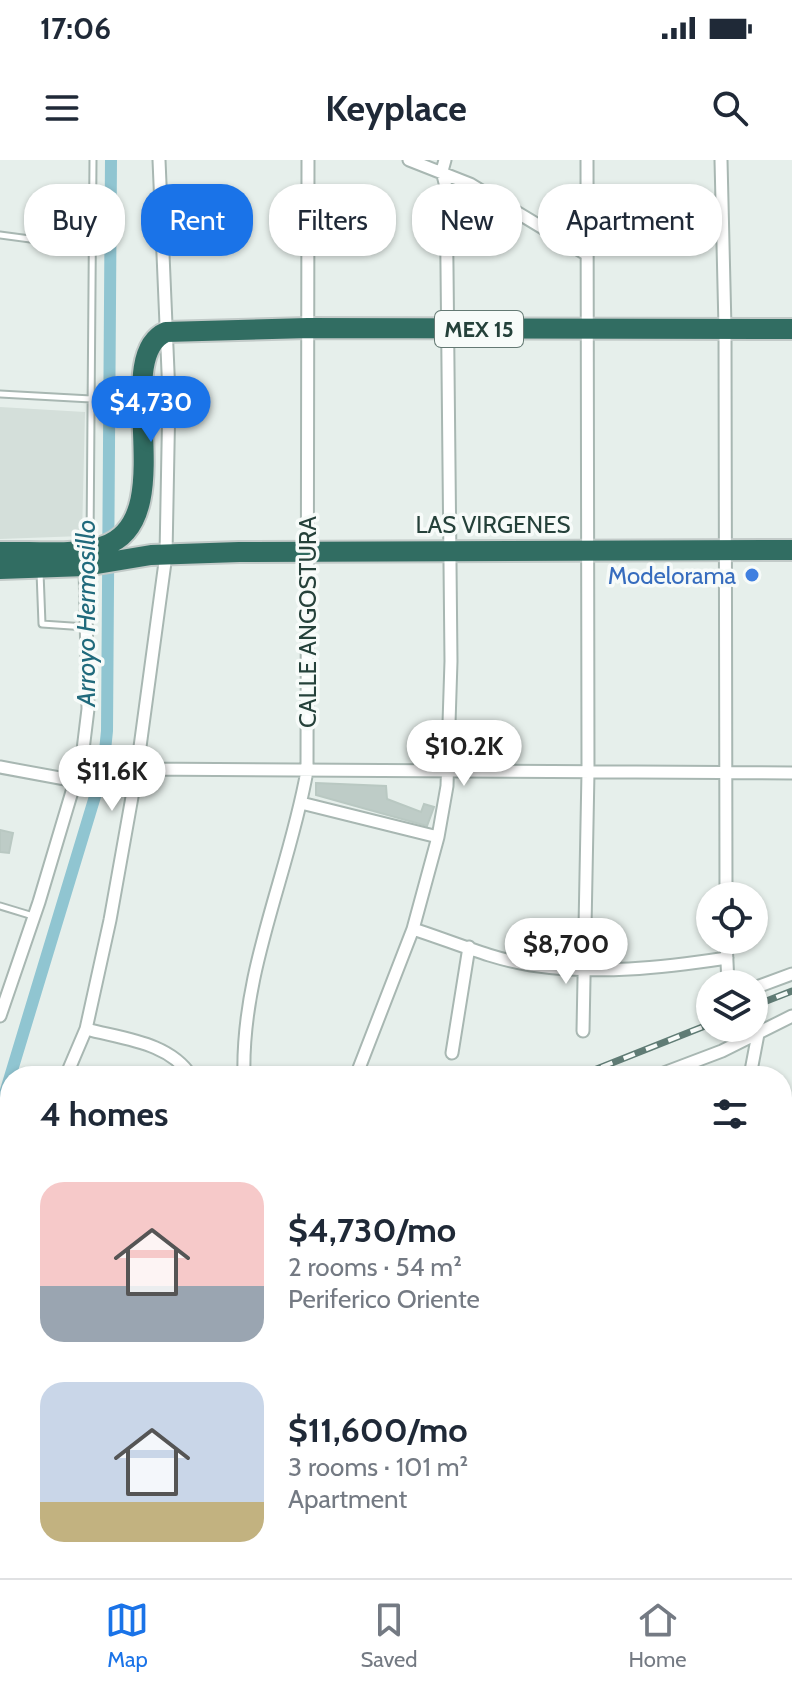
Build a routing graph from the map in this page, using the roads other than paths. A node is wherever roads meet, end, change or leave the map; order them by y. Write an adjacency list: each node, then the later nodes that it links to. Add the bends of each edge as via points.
1 (93, 160): 20 (lane)
2 (159, 160): 18 (street)
3 (308, 160): 13 (street, CALLE ANGOSTURA)
4 (409, 160): 7 (street)
5 (587, 160): 8 (street)
6 (721, 160): 15 (street)
7 (444, 166): 9 (street); 14 (street)
8 (587, 184)
9 (538, 225)
10 (0, 235): 11 (lane)
11 (24, 238)
12 (586, 256): 16 (street)
13 (308, 328): 14 (highway, MEX 15); 18 (highway, MEX 15); 22 (street, CALLE ANGOSTURA)
14 (448, 328): 16 (highway, MEX 15); 25 (street)
15 (725, 328): 16 (highway, MEX 15); 17 (highway, MEX 15); 23 (street)
16 (588, 329): 21 (street)
17 (792, 329)
18 (166, 332): 27 (highway, via 154,339 145,360 139,508 134,523); 28 (street)
19 (0, 394): 20 (lane)
20 (91, 399): 27 (lane)
21 (587, 549): 23 (highway, LAS VIRGENES); 25 (highway, LAS VIRGENES); 36 (street)
22 (308, 550): 25 (highway, LAS VIRGENES); 28 (highway, LAS VIRGENES); 35 (street, CALLE ANGOSTURA)
23 (725, 550): 24 (highway, LAS VIRGENES); 37 (street)
24 (792, 550)
25 (449, 551): 34 (street)
26 (0, 552): 27 (highway)
27 (105, 554): 28 (highway, LAS VIRGENES); 29 (highway); 31 (street)
28 (166, 555): 33 (street)
29 (40, 567): 30 (highway); 31 (lane, via 43,625)
30 (0, 569)
31 (86, 627): 39 (street, via 88,709)
32 (0, 767): 39 (street)
33 (137, 769): 35 (street); 55 (street)
34 (448, 770): 35 (street); 36 (street); 41 (street)
35 (307, 771): 40 (street, CALLE ANGOSTURA)
36 (588, 772): 37 (street); 50 (street)
37 (724, 772): 38 (street); 42 (street)
38 (792, 773)
39 (76, 781): 44 (street)
40 (301, 803): 41 (street); 63 (street, CALLE ANGOSTURA, via 250,993)
41 (438, 837): 45 (street)
42 (726, 882)
43 (0, 906): 44 (lane)
44 (34, 916): 53 (street)
45 (413, 929): 46 (street); 64 (street)
46 (469, 947): 50 (street, via 531,965); 60 (street)
47 (727, 954): 48 (street)
48 (727, 958): 49 (street); 50 (street, via 641,970)
49 (727, 970)
50 (584, 971): 57 (street)
51 (792, 974): 52 (street)
52 (768, 983)
53 (0, 1016)
54 (792, 1016): 56 (street)
55 (86, 1029): 61 (street); 62 (street, via 166,1051)
56 (768, 1029)
57 (583, 1031)
58 (741, 1042): 65 (street)
59 (756, 1042): 66 (street)
60 (452, 1053)
61 (70, 1066)
62 (185, 1066)
63 (244, 1066)
64 (360, 1066)
65 (684, 1066)
66 (752, 1066)
67 (792, 1236): 68 (street)
68 (792, 1246)

